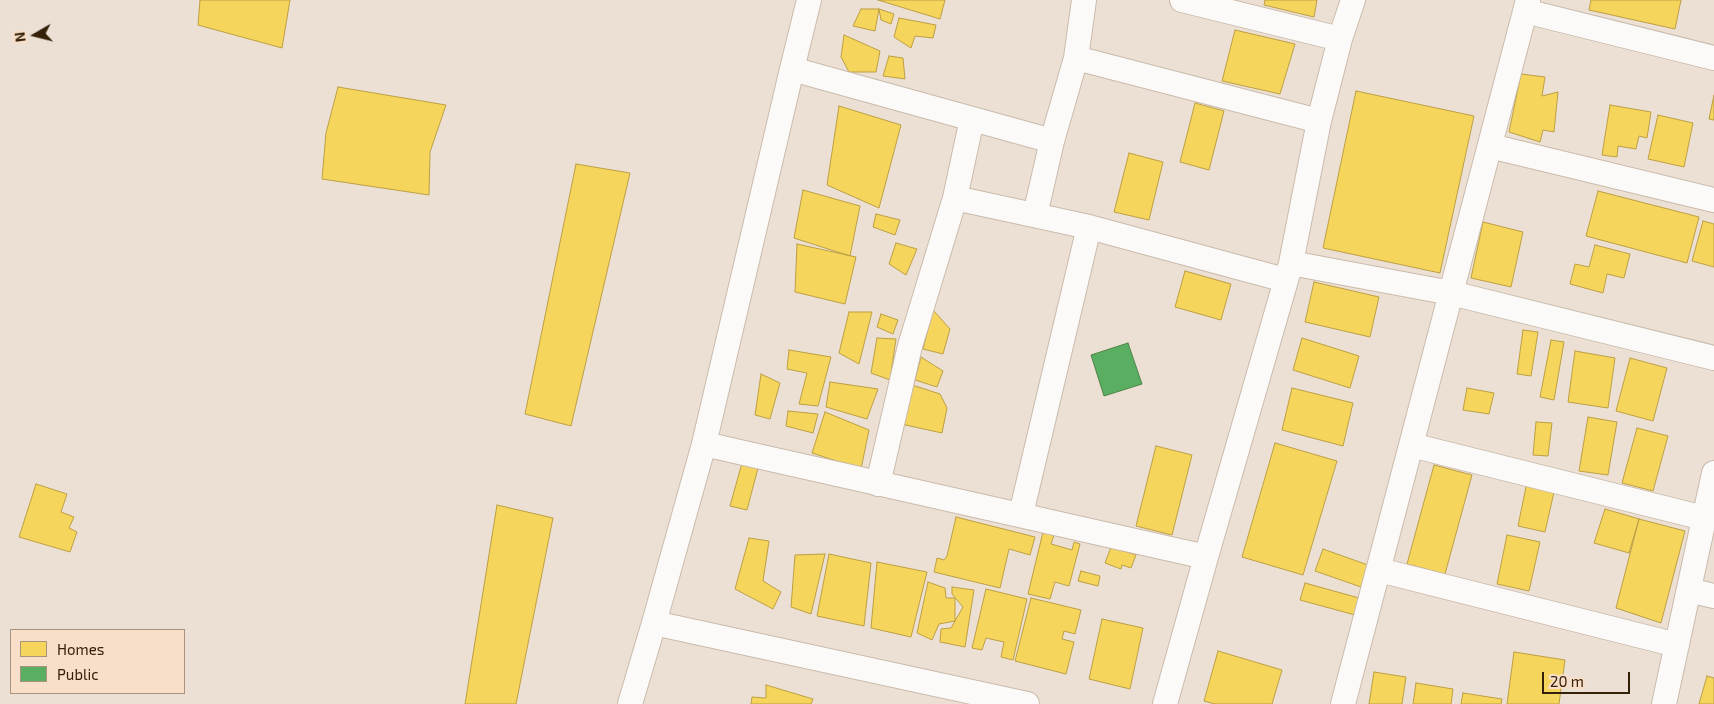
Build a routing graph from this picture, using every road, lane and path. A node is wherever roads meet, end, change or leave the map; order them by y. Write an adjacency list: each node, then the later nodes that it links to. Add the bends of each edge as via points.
1 (809, 0): 9 (street)
2 (1084, 0): 7 (street)
3 (1182, 0): 6 (street)
4 (1352, 0): 6 (street)
5 (1526, 6): 8 (street); 13 (street)
6 (1340, 39): 11 (street)
7 (1076, 58): 11 (street); 12 (street)
8 (1714, 58)
9 (792, 69): 10 (street); 21 (street)
10 (972, 119): 12 (street); 14 (street)
11 (1319, 120): 18 (street)
12 (1052, 141): 16 (street)
13 (1490, 146): 15 (street); 19 (street)
14 (955, 198): 16 (street); 24 (street, via 910,346)
15 (1714, 200)
16 (1035, 214): 17 (street)
17 (1089, 227): 18 (street); 25 (street)
18 (1288, 271): 19 (street); 27 (street)
19 (1451, 293): 20 (street); 22 (street)
20 (1714, 358)
21 (704, 444): 24 (street); 31 (street)
22 (1411, 445): 26 (street); 28 (street)
23 (1714, 473): 26 (street)
24 (878, 484): 25 (street)
25 (1021, 514): 27 (street)
26 (1704, 518): 29 (street)
27 (1206, 557): 35 (street)
28 (1379, 570): 32 (street); 36 (street)
29 (1689, 590): 30 (street); 32 (street)
30 (1714, 596)
31 (654, 623): 33 (street); 34 (street)
32 (1677, 645): 37 (street)
33 (630, 704)
34 (1027, 704)
35 (1166, 704)
36 (1343, 704)
37 (1664, 704)

